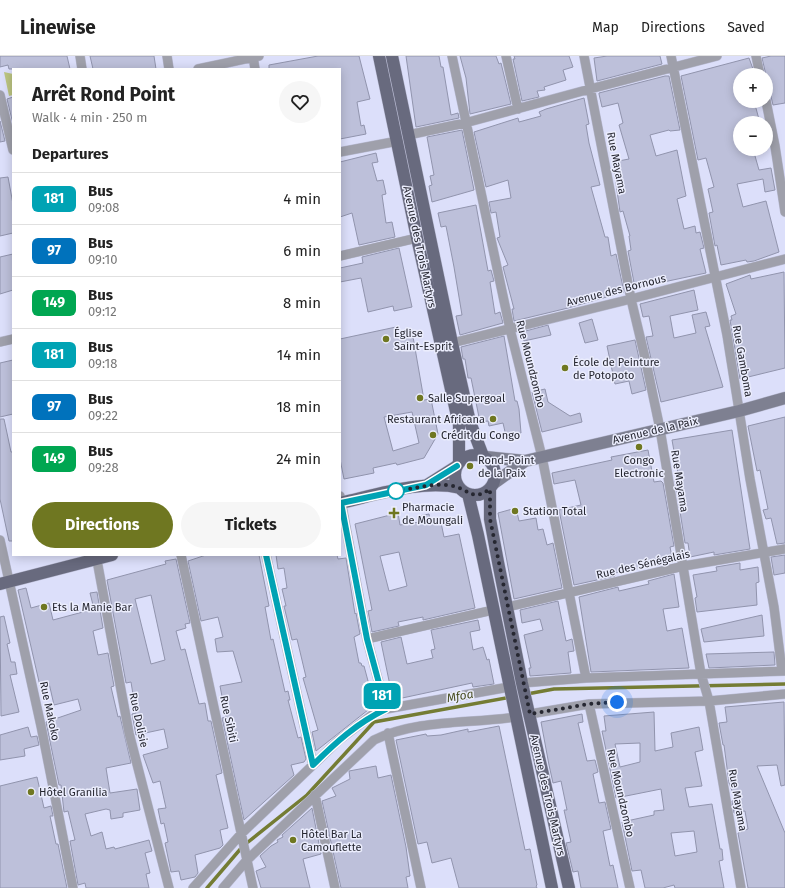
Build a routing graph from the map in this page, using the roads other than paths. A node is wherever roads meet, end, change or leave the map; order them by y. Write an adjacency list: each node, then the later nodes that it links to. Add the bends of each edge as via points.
1 (80, 56): 12 (street)
2 (167, 56): 13 (street)
3 (255, 56): 14 (street); 15 (street)
4 (379, 56): 24 (main road, Avenue des Trois Martyrs)
5 (392, 56): 24 (main road, Avenue des Trois Martyrs)
6 (452, 56): 23 (street, Rue Moundzombo)
7 (506, 56): 21 (street)
8 (584, 56): 18 (street, Rue Mayama)
9 (670, 56): 16 (street, Rue Gamboma)
10 (717, 56): 16 (street)
11 (756, 56): 17 (street)
12 (82, 68)
13 (169, 68)
14 (202, 68)
15 (255, 68)
16 (672, 68): 18 (street); 31 (street, Rue Gamboma)
17 (759, 68)
18 (590, 89): 21 (street); 32 (street, Rue Mayama)
19 (0, 95): 22 (street)
20 (767, 108): 27 (street)
21 (518, 109): 23 (street)
22 (6, 116): 25 (street)
23 (465, 123): 24 (street); 33 (street, Rue Moundzombo)
24 (403, 138): 26 (street); 28 (main road, Avenue des Trois Martyrs); 36 (main road, Avenue des Trois Martyrs)
25 (12, 145)
26 (341, 152)
27 (785, 212)
28 (417, 238): 29 (street); 43 (main road, Avenue des Trois Martyrs, via 459,425)
29 (341, 256)
30 (785, 259): 31 (street, Avenue des Bornous)
31 (715, 278): 32 (street, Avenue des Bornous); 38 (street, Rue Gamboma)
32 (631, 299): 33 (street, Avenue des Bornous); 39 (street, Rue Mayama)
33 (510, 329): 36 (street, Avenue des Bornous); 41 (street, Rue Moundzombo)
34 (12, 339): 35 (street)
35 (0, 342)
36 (452, 343): 40 (main road, Avenue des Trois Martyrs, via 470,422)
37 (785, 398): 38 (main road, Avenue de la Paix)
38 (739, 411): 39 (main road, Avenue de la Paix); 51 (street, Rue Gamboma)
39 (660, 429): 41 (main road, Avenue de la Paix); 55 (street, Rue Mayama)
40 (485, 457): 42 (main road, Avenue de la Paix); 43 (main road, via 470,455); 45 (main road, via 495,469)
41 (542, 457): 42 (main road, Avenue de la Paix); 57 (street, Rue Moundzombo)
42 (525, 461): 45 (main road, Avenue de la Paix)
43 (458, 464): 44 (main road); 46 (main road, via 456,479)
44 (426, 485): 46 (main road, via 441,485); 47 (main road)
45 (492, 486): 46 (main road, via 476,495); 58 (main road, Avenue des Trois Martyrs, via 490,519)
46 (464, 491): 59 (main road, Avenue des Trois Martyrs, via 478,535)
47 (341, 501)
48 (341, 506): 60 (street)
49 (0, 540): 56 (street, Rue Makoko)
50 (785, 549): 51 (street, Rue des Sénégalais)
51 (765, 553): 55 (street, Rue des Sénégalais); 61 (street, Rue Gamboma)
52 (181, 556): 75 (street, Rue Sibiti)
53 (266, 556): 73 (street)
54 (96, 557): 56 (main road); 78 (street, Rue Dolisie, via 129,733)
55 (684, 566): 57 (street, Rue des Sénégalais); 62 (street, Rue Mayama)
56 (4, 583): 77 (street, Rue Makoko, via 41,726)
57 (568, 594): 58 (street, Rue des Sénégalais); 63 (street, Rue Moundzombo)
58 (507, 606): 64 (main road, Avenue des Trois Martyrs)
59 (493, 610): 60 (street); 65 (main road, Avenue des Trois Martyrs)
60 (367, 639): 69 (street)
61 (784, 671): 62 (street)
62 (701, 674): 63 (street); 67 (street, Rue Mayama)
63 (586, 678): 64 (street)
64 (524, 688): 70 (main road, Avenue des Trois Martyrs)
65 (510, 691): 69 (street); 71 (main road, Avenue des Trois Martyrs)
66 (785, 694): 67 (street)
67 (709, 701): 68 (street); 87 (street, Rue Mayama)
68 (589, 704): 70 (street); 86 (street, Rue Moundzombo)
69 (386, 709): 73 (street, via 357,725)
70 (529, 712): 85 (main road, Avenue des Trois Martyrs)
71 (515, 714): 72 (street, via 490,721 448,723); 84 (main road, Avenue des Trois Martyrs)
72 (388, 733): 74 (street, via 374,740); 83 (street)
73 (313, 765): 75 (street)
74 (315, 795): 76 (street); 82 (street)
75 (241, 836): 76 (street, Rue Sibiti); 79 (street)
76 (247, 860): 80 (street); 81 (street, Rue Sibiti)
77 (73, 888)
78 (169, 888)
79 (193, 888)
80 (223, 888)
81 (253, 888)
82 (335, 888)
83 (421, 888)
84 (552, 888)
85 (569, 888)
86 (630, 888)
87 (741, 888)

